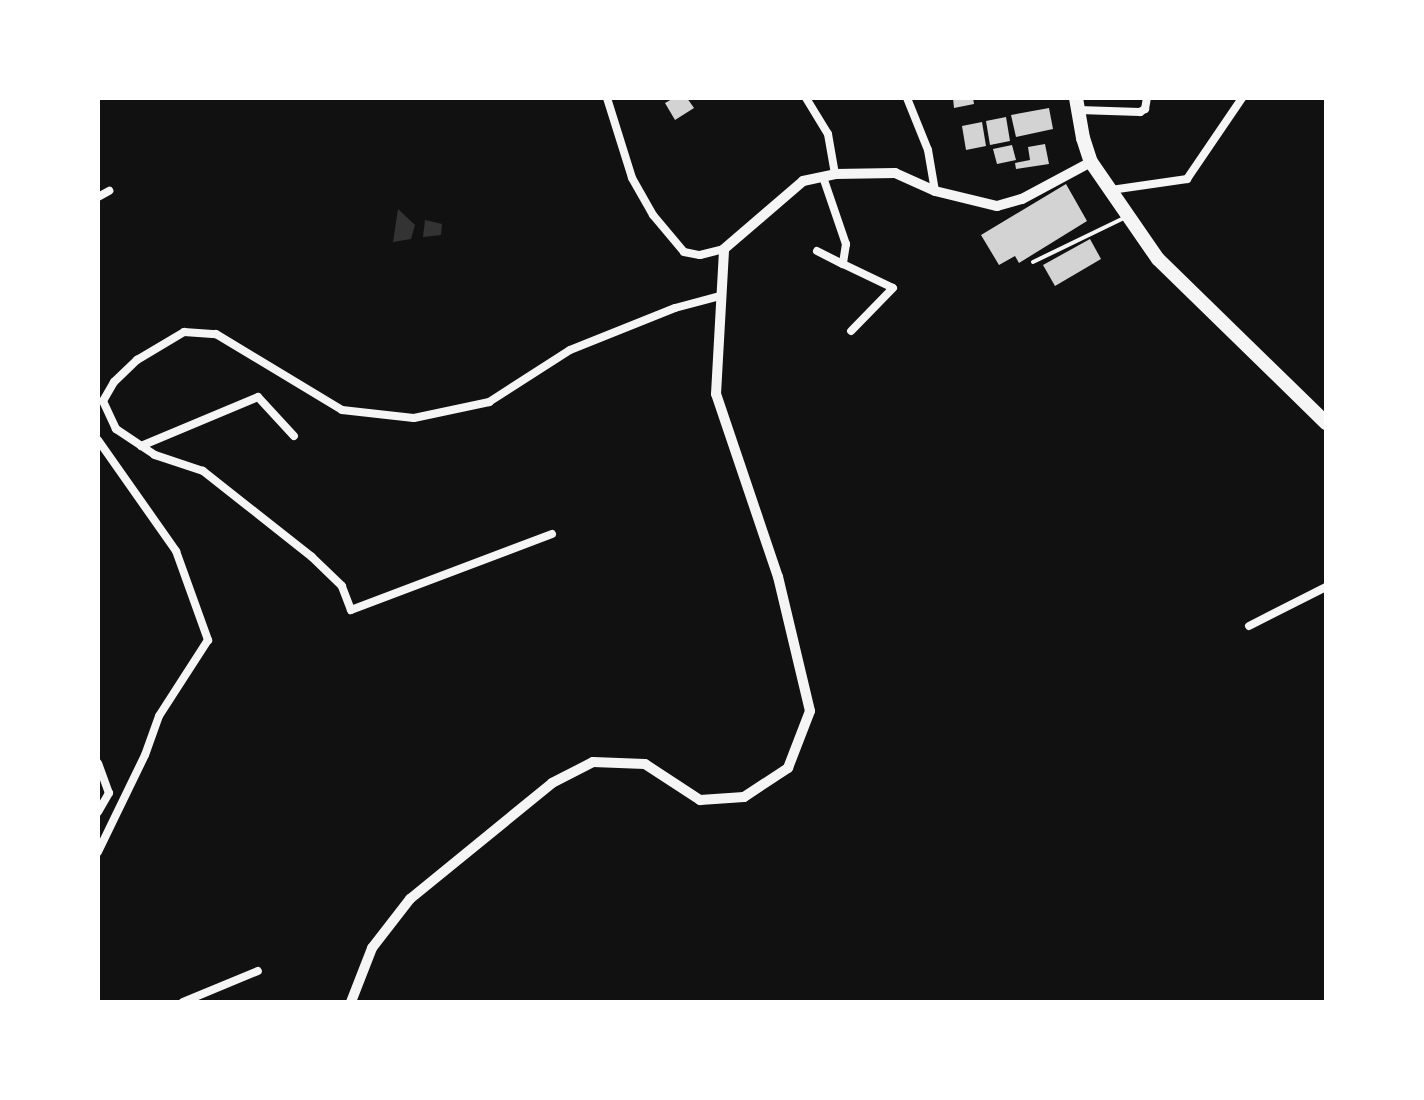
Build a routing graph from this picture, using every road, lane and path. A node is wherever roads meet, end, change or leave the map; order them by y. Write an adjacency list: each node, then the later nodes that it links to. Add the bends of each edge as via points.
1 (607, 98): 14 (street, via 632,178 653,215 684,252 700,255)
2 (806, 98): 8 (street, via 828,134)
3 (907, 98): 11 (street, via 928,150)
4 (1147, 98): 6 (street, via 1140,112)
5 (1242, 98): 9 (street, via 1187,179)
6 (1077, 104): 7 (main road)
7 (1091, 162): 9 (main road); 11 (street, via 1022,199 997,206)
8 (829, 176): 11 (street, via 895,173); 14 (street, via 803,181); 17 (street, via 846,244)
9 (1111, 190): 13 (main road)
10 (109, 191): 12 (street)
11 (935, 191)
12 (98, 197)
13 (1128, 216): 16 (lane); 20 (main road, via 1158,259)
14 (724, 249): 18 (street)
15 (817, 251): 17 (street)
16 (1033, 262)
17 (843, 264): 19 (street, via 893,288)
18 (720, 296): 23 (street, via 570,350 489,402 414,418 342,410 216,334 184,332 137,360 103,401 116,429); 32 (street, via 716,394 778,577 810,711 788,768 744,797 700,800 645,764 593,762 552,783 410,899 372,948)
19 (851, 331)
20 (1326, 423)
21 (294, 436): 23 (street, via 258,397)
22 (98, 440): 29 (street, via 176,551 208,640 159,716)
23 (141, 446): 24 (street, via 203,471 265,518 342,586 351,610)
24 (552, 534)
25 (1326, 587): 26 (street)
26 (1249, 626)
27 (98, 763): 28 (street, via 109,793)
28 (98, 812)
29 (98, 852)
30 (258, 971): 31 (street)
31 (183, 1002)
32 (351, 1002)

